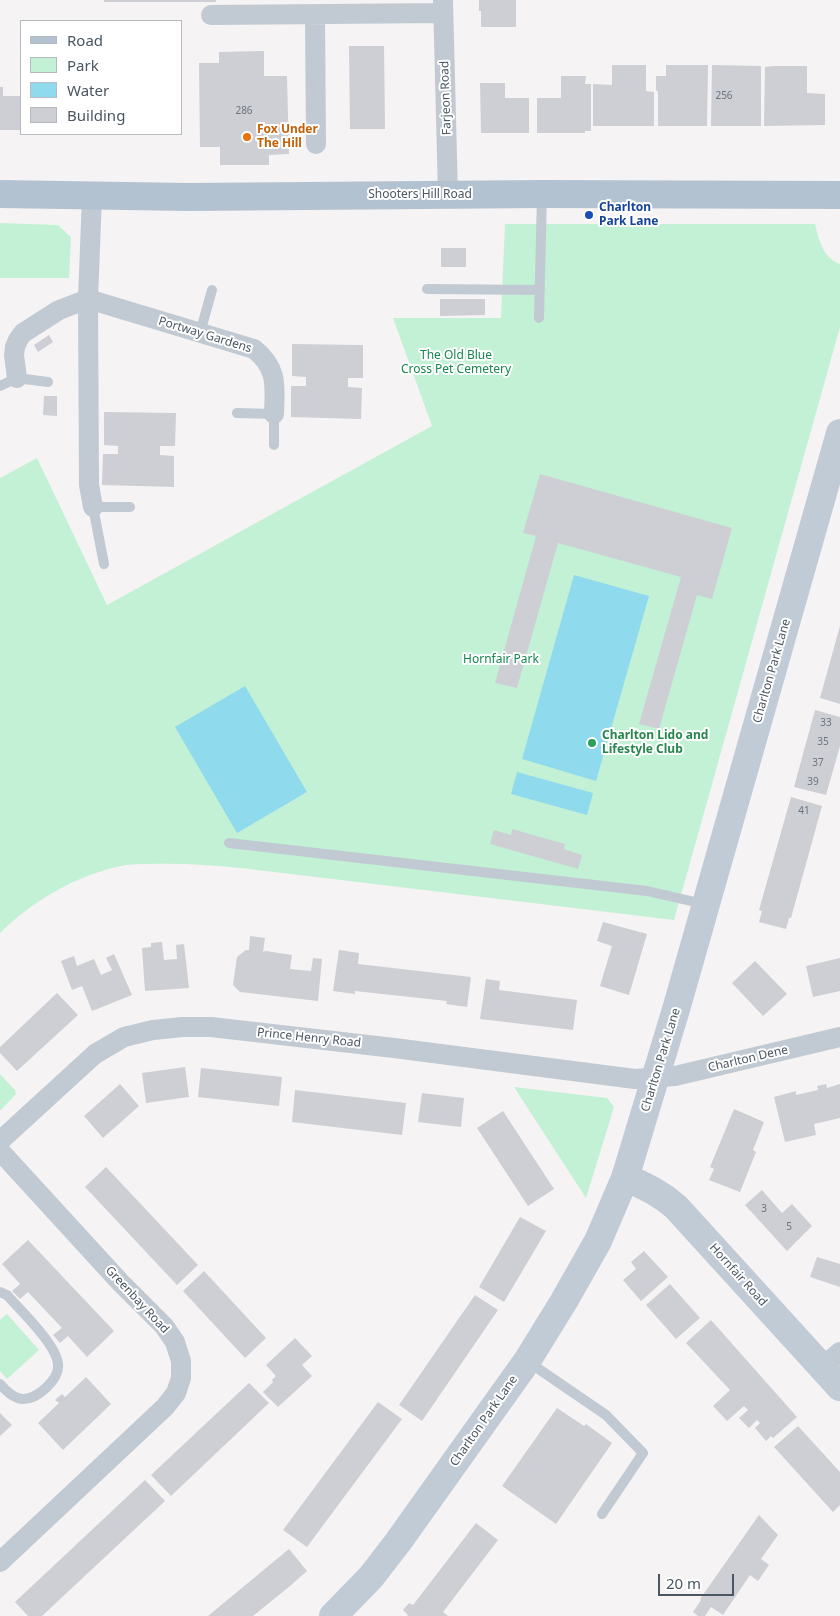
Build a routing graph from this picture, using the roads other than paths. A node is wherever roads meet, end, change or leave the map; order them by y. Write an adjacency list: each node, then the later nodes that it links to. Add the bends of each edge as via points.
1 (443, 7): 3 (street); 7 (street, Farjeon Road)
2 (212, 15): 3 (street)
3 (315, 15): 4 (street)
4 (316, 144)
5 (0, 194): 9 (main road, Shooters Hill Road)
6 (542, 194): 7 (main road, Shooters Hill Road); 8 (main road, Shooters Hill Road); 12 (lane)
7 (448, 195): 9 (main road, Shooters Hill Road)
8 (840, 195)
9 (92, 196): 13 (street)
10 (427, 288): 12 (lane)
11 (212, 290): 15 (lane)
12 (540, 290): 14 (lane)
13 (88, 300): 15 (street, Portway Gardens); 16 (street, via 59,310 23,333 15,347); 22 (street, via 89,485)
14 (539, 318)
15 (200, 333): 19 (street, Portway Gardens, via 254,349 262,355 275,381)
16 (9, 382): 17 (lane)
17 (48, 382)
18 (237, 413): 19 (lane)
19 (274, 414): 21 (lane, Portway Gardens)
20 (840, 433): 26 (street, Charlton Park Lane)
21 (274, 445)
22 (93, 507): 23 (lane); 24 (lane)
23 (130, 507)
24 (104, 564)
25 (229, 843): 26 (lane, via 648,891)
26 (707, 904): 28 (street, Charlton Park Lane)
27 (840, 1037): 28 (street, Charlton Dene)
28 (655, 1078): 29 (street, Prince Henry Road, via 635,1079 394,1048 210,1027 182,1027 124,1037 95,1054); 31 (street, Charlton Park Lane)
29 (0, 1142)
30 (0, 1151): 38 (street, Greenbay Road, via 164,1326 175,1342 181,1361 181,1378 176,1393 165,1407)
31 (625, 1178): 33 (street, Hornfair Road, via 662,1194); 34 (street, Charlton Park Lane, via 598,1241)
32 (0, 1292): 35 (lane, via 7,1295 53,1348 58,1365 55,1377 36,1396 22,1399)
33 (831, 1360): 36 (street, Hornfair Road)
34 (527, 1361): 37 (lane, via 606,1415 643,1453); 39 (street, Charlton Park Lane, via 398,1542 371,1577)
35 (0, 1384)
36 (840, 1387)
37 (602, 1514)
38 (0, 1562)
39 (333, 1616)

